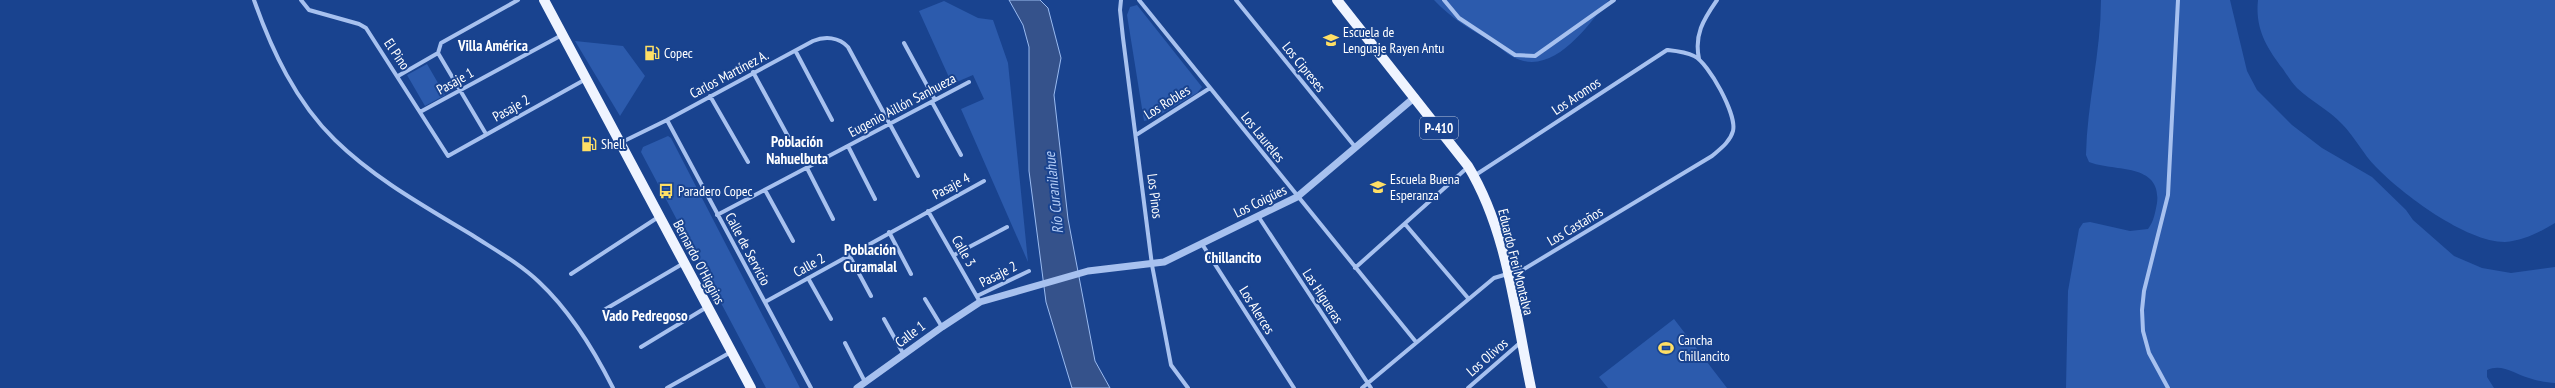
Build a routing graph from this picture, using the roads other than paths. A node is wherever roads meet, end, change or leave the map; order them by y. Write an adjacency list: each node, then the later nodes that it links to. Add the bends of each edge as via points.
1 (254, 0): 89 (street, via 286,73 307,107 326,131 382,179 501,253 538,282 574,322)
2 (300, 0): 21 (street, El Pino, via 309,10 364,27)
3 (518, 0): 17 (street, via 441,43)
4 (544, 0): 14 (main road, Bernardo O'Higgins)
5 (1122, 0): 34 (street, Los Pinos, via 1120,10)
6 (1139, 0): 24 (street, Los Laureles)
7 (1236, 0): 38 (street, Los Cipreses)
8 (1337, 0): 27 (main road, Eduardo Frei Montalva / P-410)
9 (1444, 0): 13 (street, via 1459,18 1515,55 1524,57 1535,56)
10 (1614, 0): 13 (street)
11 (1717, 0): 19 (street, via 1702,22 1698,34)
12 (2178, 0): 100 (street, via 2168,189 2144,291 2142,310 2148,353)
13 (1609, 2)
14 (562, 34): 22 (main road, Bernardo O'Higgins); 25 (street, Pasaje 1)
15 (904, 43): 28 (street)
16 (796, 52): 20 (street, Carlos Martínez A.); 31 (street); 32 (street, Carlos Martínez A., via 821,38 836,40 848,47)
17 (438, 54): 21 (street); 25 (street)
18 (1695, 56): 19 (street, Los Castaños); 45 (street, Los Aromos, via 1667,50)
19 (1699, 60): 68 (street, Los Castaños, via 1731,109 1734,120 1731,138 1724,147 1524,269)
20 (753, 72): 26 (street, Carlos Martínez A.); 35 (street)
21 (398, 76): 29 (street, El Pino)
22 (586, 79): 33 (street, Pasaje 2); 36 (main road, Bernardo O'Higgins)
23 (969, 82): 28 (street, Eugenio Aillón Sanhueza)
24 (1210, 88): 34 (street, Los Robles); 48 (street, Los Laureles)
25 (460, 90): 29 (street, Pasaje 1); 33 (street)
26 (710, 96): 30 (street, Carlos Martínez A.); 41 (street)
27 (1415, 97): 38 (street, Los Coigües); 42 (main road, Eduardo Frei Montalva / P-410)
28 (934, 101): 32 (street, Eugenio Aillón Sanhueza); 39 (street)
29 (420, 112): 40 (street, El Pino)
30 (667, 120): 36 (street, Carlos Martínez A.); 51 (street, Calle de Servicio)
31 (832, 120)
32 (891, 123): 37 (street, Eugenio Aillón Sanhueza); 44 (street)
33 (486, 134): 40 (street, Pasaje 2)
34 (1136, 135): 63 (street, Los Pinos)
35 (790, 140)
36 (620, 143): 52 (main road, Bernardo O'Higgins)
37 (848, 146): 43 (street, Eugenio Aillón Sanhueza); 49 (street)
38 (1356, 148): 48 (street, Los Coigües)
39 (961, 155)
40 (448, 156)
41 (748, 162)
42 (1468, 166): 45 (main road, Eduardo Frei Montalva / P-410); 55 (street)
43 (807, 168): 47 (street, Eugenio Aillón Sanhueza); 54 (street)
44 (918, 176)
45 (1474, 176): 68 (main road, Eduardo Frei Montalva / P-410, via 1495,227)
46 (984, 181): 50 (street, Pasaje 4)
47 (765, 190): 51 (street, Eugenio Aillón Sanhueza); 58 (street)
48 (1297, 197): 53 (street, Los Coigües); 64 (street, Los Laureles)
49 (875, 199)
50 (928, 211): 57 (street, Calle 2); 61 (street, Calle 3)
51 (717, 215): 75 (street, Calle de Servicio)
52 (660, 216): 62 (main road, Bernardo O'Higgins); 66 (street)
53 (1258, 216): 59 (street, Los Coigües); 88 (street, Las Higueras)
54 (833, 219)
55 (1405, 224): 64 (street); 72 (street)
56 (1006, 226): 61 (street)
57 (889, 232): 60 (street, Calle 2); 67 (street)
58 (792, 241)
59 (1202, 244): 63 (street, Los Coigües); 95 (street, Los Alerces)
60 (849, 255): 69 (street, Calle 2); 71 (street)
61 (954, 255): 74 (street, Calle 3)
62 (684, 262): 76 (main road, Bernardo O'Higgins); 77 (street)
63 (1152, 265): 70 (street, Los Coigües, via 1088,271); 94 (street, Los Pinos, via 1171,365)
64 (1355, 268): 81 (street, Los Laureles)
65 (1029, 270): 74 (street, Pasaje 2)
66 (571, 274)
67 (911, 274)
68 (1508, 275): 72 (street, Los Castaños, via 1494,278); 82 (main road, Eduardo Frei Montalva / P-410)
69 (808, 278): 75 (street, Calle 2); 78 (street)
70 (1028, 287): 74 (street, Calle 1)
71 (871, 296)
72 (1468, 298): 81 (street, Los Castaños)
73 (925, 299): 80 (street)
74 (979, 299): 80 (street, Calle 1)
75 (765, 302): 92 (street, Calle de Servicio)
76 (708, 307): 84 (street); 85 (main road, Bernardo O'Higgins)
77 (604, 310)
78 (831, 319)
79 (884, 319): 86 (street)
80 (942, 327): 86 (street, Calle 1)
81 (1416, 342): 88 (street, Los Castaños)
82 (1521, 342): 98 (street, Los Olivos); 99 (main road, Eduardo Frei Montalva / P-410)
83 (845, 343): 87 (street)
84 (641, 347)
85 (732, 352): 90 (street); 91 (main road, Bernardo O'Higgins)
86 (904, 355): 87 (street, Calle 1)
87 (865, 382): 93 (street, Calle 1)
88 (1367, 383): 96 (street, Los Castaños); 97 (street, Las Higueras)
89 (613, 388)
90 (667, 388)
91 (751, 388)
92 (811, 388)
93 (857, 388)
94 (1188, 388)
95 (1294, 388)
96 (1362, 388)
97 (1371, 388)
98 (1468, 388)
99 (1531, 388)
100 (2168, 388)

